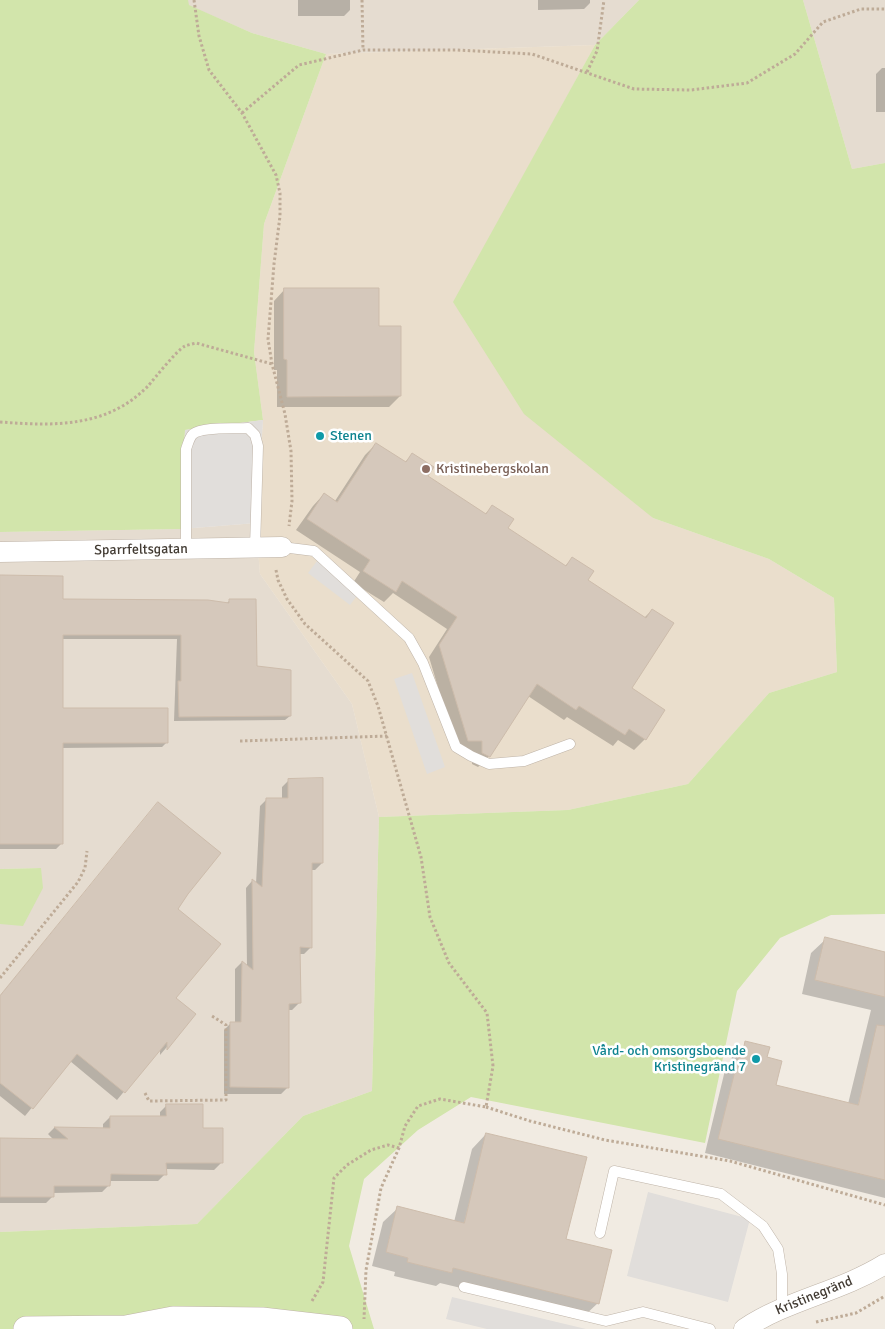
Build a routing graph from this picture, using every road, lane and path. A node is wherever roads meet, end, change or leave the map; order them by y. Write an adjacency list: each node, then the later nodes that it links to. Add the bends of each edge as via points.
1 (194, 0): 7 (path, via 199,36 209,70)
2 (362, 0): 5 (path)
3 (604, 0): 6 (path, via 598,51)
4 (885, 9): 6 (path, via 861,9 823,22 795,54 747,82 691,90 634,89)
5 (363, 50): 6 (path, via 532,54); 7 (path, via 299,64)
6 (587, 72)
7 (242, 113): 8 (path, via 276,174 280,192 268,339)
8 (272, 364): 9 (path, via 196,343 184,347 123,406 93,420 53,424); 10 (path, via 291,451 292,501 289,530)
9 (0, 422)
10 (282, 547): 11 (street, Sparrfeltsgatan); 14 (path, via 276,565 278,580 287,598 304,624 368,681); 16 (lane, via 314,551 409,638 423,663 456,747 489,764 524,761)
11 (255, 548): 12 (street, Sparrfeltsgatan); 12 (lane, via 258,446 255,435 248,428 210,429 194,433 189,439 186,449)
12 (186, 549): 13 (street, Sparrfeltsgatan)
13 (0, 552)
14 (387, 736): 15 (path); 21 (path, via 421,857 430,917 449,963 486,1014 493,1066)
15 (240, 741)
16 (570, 744)
17 (87, 851): 18 (path, via 85,868 78,882)
18 (0, 978)
19 (212, 1016): 20 (path, via 226,1025 226,1100 149,1101)
20 (145, 1093)
21 (486, 1107): 22 (path, via 440,1099 418,1106 405,1126); 23 (path, via 605,1140 730,1161)
22 (398, 1148): 28 (path, via 388,1145 371,1150 347,1165 334,1178 323,1282); 30 (path, via 381,1188 366,1270)
23 (885, 1204)
24 (600, 1233): 29 (lane, via 614,1171 721,1194 763,1226 778,1248)
25 (885, 1264): 29 (street, Kristinegränd, via 835,1290)
26 (464, 1287): 35 (lane, via 606,1321 643,1312)
27 (885, 1296): 31 (path, via 856,1313)
28 (308, 1308)
29 (782, 1308): 36 (street, Kristinegränd)
30 (364, 1319)
31 (815, 1322)
32 (130, 1328): 33 (street); 34 (street, via 173,1319 262,1320)
33 (26, 1329)
34 (340, 1329)
35 (710, 1329)
36 (744, 1329)

